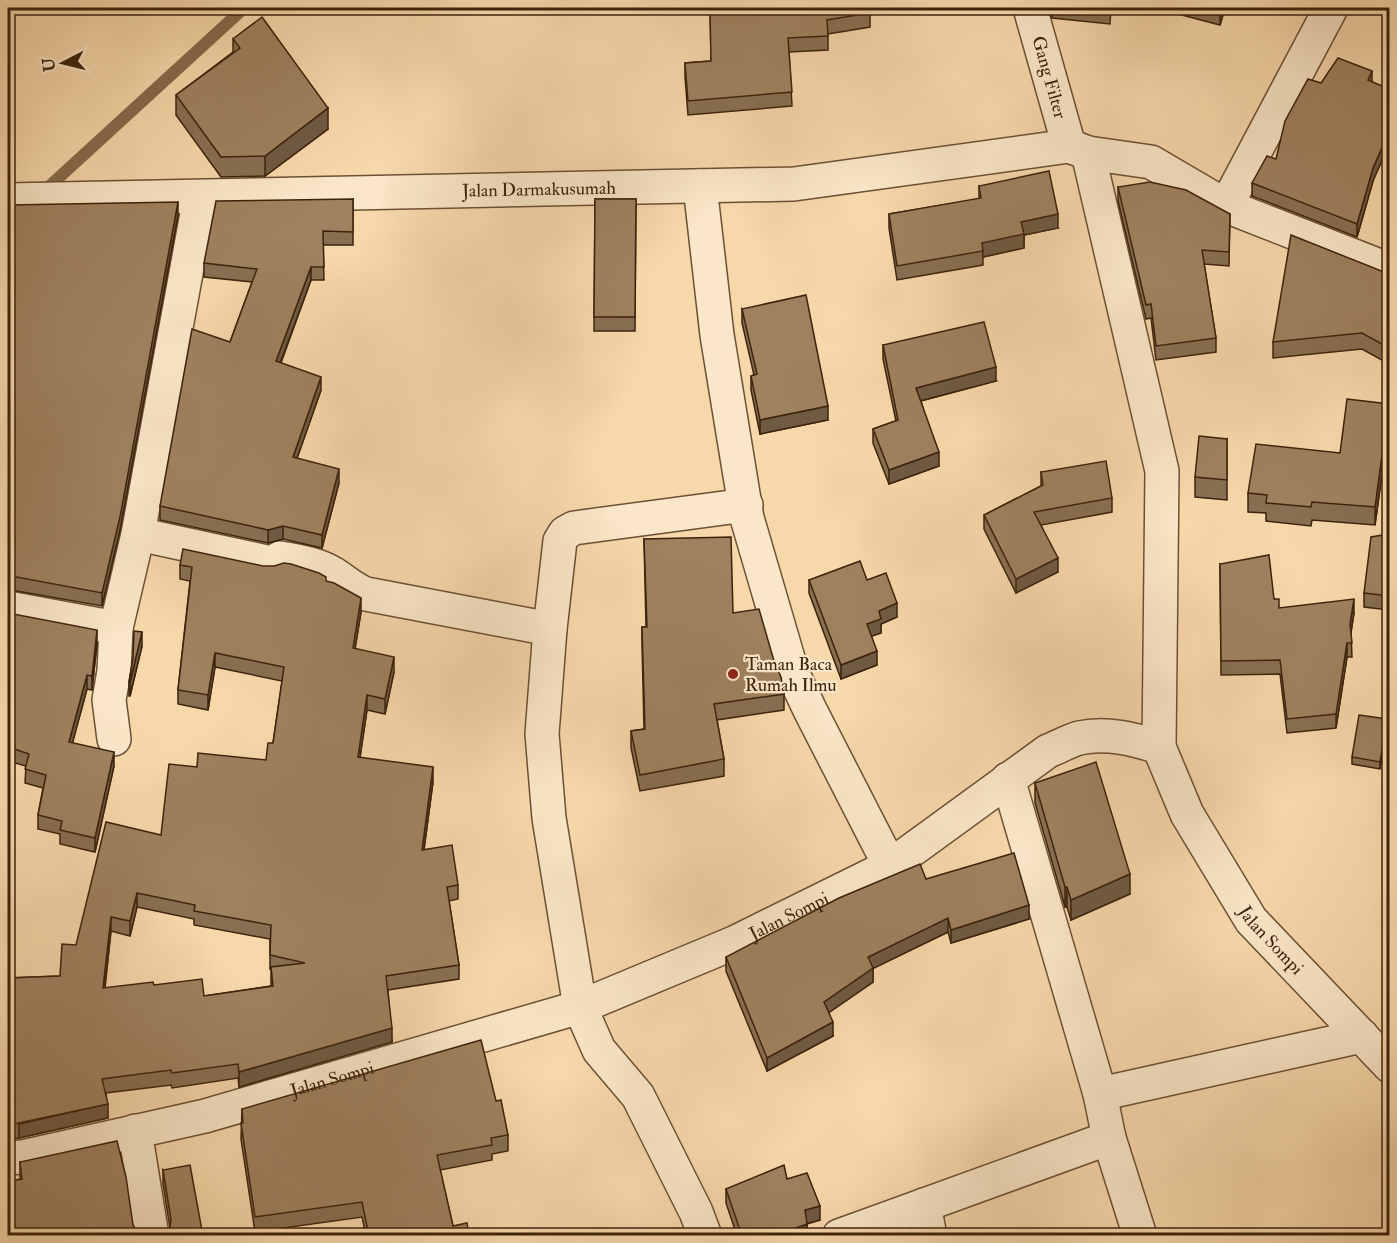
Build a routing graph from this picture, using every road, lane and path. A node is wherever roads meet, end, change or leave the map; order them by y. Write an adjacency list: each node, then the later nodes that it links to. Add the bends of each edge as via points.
1 (1030, 8): 3 (street, Gang Filter)
2 (1331, 8): 7 (street)
3 (1079, 149): 4 (street, Jalan Darmakusumah, via 794,184); 7 (street, Jalan Darmakusumah, via 1151,162); 15 (street, Gang Filter, via 1162,471)
4 (700, 186): 5 (street, Jalan Darmakusumah); 9 (street, via 717,335)
5 (200, 197): 6 (street, Jalan Darmakusumah); 10 (street)
6 (8, 200)
7 (1226, 206): 8 (street, Jalan Darmakusumah)
8 (1389, 270)
9 (746, 505): 13 (street, via 574,528 565,533 560,541); 17 (street, via 792,672)
10 (138, 534): 12 (street); 13 (street, via 267,562 280,558 317,565 366,594)
11 (8, 608): 12 (street)
12 (116, 628): 14 (street, via 109,700)
13 (550, 628): 18 (street, via 542,734 549,818)
14 (114, 739)
15 (1159, 747): 16 (street, Jalan Sompi, via 1123,737 1078,738 1048,751); 19 (street, Jalan Sompi, via 1187,814 1251,920)
16 (1008, 779): 17 (street, Jalan Sompi); 21 (street)
17 (890, 866): 18 (street, Jalan Sompi, via 736,942)
18 (580, 1007): 22 (street, Jalan Sompi, via 205,1116); 27 (street, via 599,1050 638,1096)
19 (1362, 1036): 20 (street, Jalan Sompi); 21 (street)
20 (1389, 1066)
21 (1100, 1094): 23 (street)
22 (135, 1131): 24 (street, Jalan Sompi); 26 (street)
23 (1109, 1137): 25 (street); 29 (street)
24 (8, 1158)
25 (927, 1220): 28 (street)
26 (152, 1236)
27 (705, 1236)
28 (838, 1236)
29 (1140, 1236)

